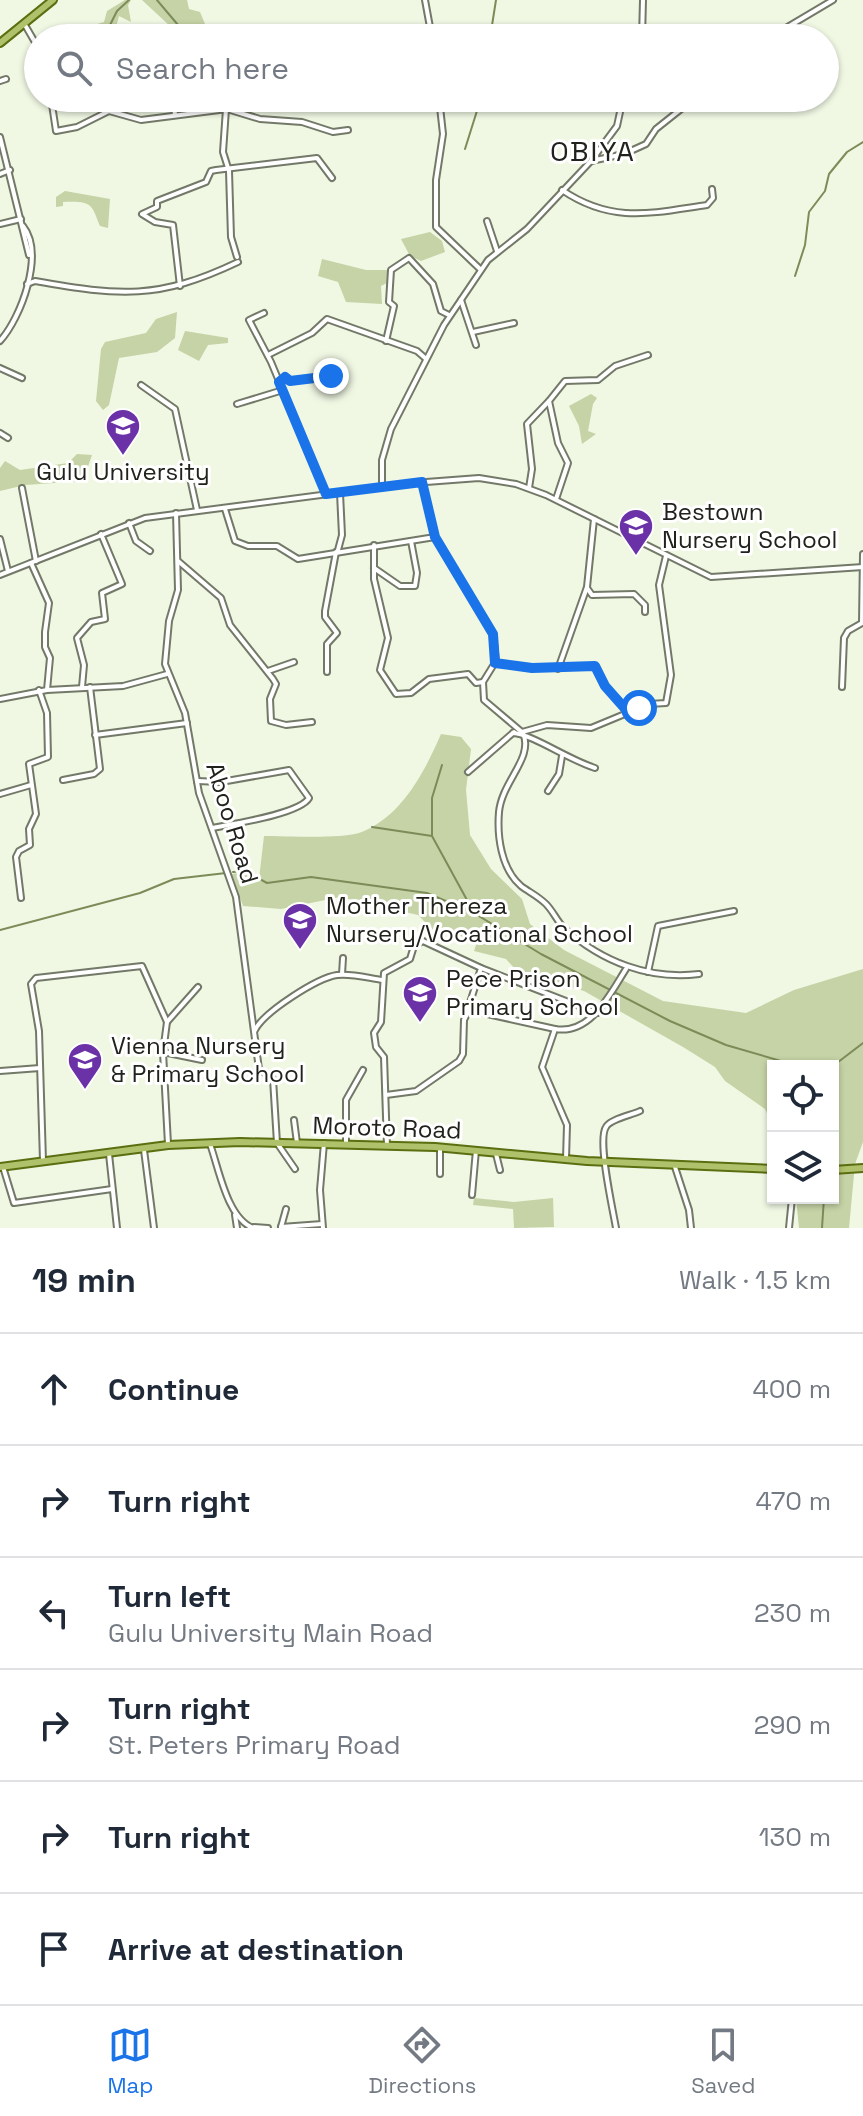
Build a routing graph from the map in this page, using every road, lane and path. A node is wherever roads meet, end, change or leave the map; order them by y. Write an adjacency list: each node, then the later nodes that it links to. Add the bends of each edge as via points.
1 (53, 0): 5 (main road)
2 (425, 0): 6 (street)
3 (643, 0): 7 (street)
4 (833, 0): 8 (street)
5 (26, 24)
6 (429, 24)
7 (642, 24)
8 (793, 24)
9 (24, 26): 10 (main road)
10 (0, 43)
11 (53, 112): 12 (street, via 56,131)
12 (107, 112)
13 (113, 112): 21 (street, via 141,120)
14 (175, 112): 21 (street)
15 (200, 112): 21 (street)
16 (226, 112): 26 (street, via 223,152)
17 (238, 112): 22 (street, via 333,132)
18 (441, 112): 35 (street, via 436,227)
19 (620, 112): 24 (street, via 617,126)
20 (677, 112): 24 (street, via 646,144)
21 (175, 115)
22 (348, 130)
23 (0, 137): 25 (street)
24 (591, 161): 30 (street)
25 (10, 170): 27 (street); 31 (street)
26 (229, 171): 28 (street, via 317,158); 39 (street, via 237,259); 39 (street, via 211,171 206,182 170,194 142,213 173,225)
27 (0, 174)
28 (332, 178)
29 (712, 189): 30 (street, via 707,205 645,215 605,211)
30 (562, 190): 34 (street, via 534,223)
31 (21, 219): 33 (street); 36 (street, via 31,243)
32 (487, 221): 34 (street)
33 (0, 224)
34 (497, 251): 35 (street)
35 (480, 269): 40 (street)
36 (29, 275): 37 (street); 38 (street)
37 (35, 281): 38 (street); 39 (street, via 111,292)
38 (27, 284): 45 (street, via 18,315)
39 (180, 286)
40 (461, 300): 42 (street); 44 (street)
41 (264, 313): 48 (street, via 249,320)
42 (450, 316): 46 (street, via 441,311 433,284 409,258 391,270 389,302 394,306); 50 (street)
43 (514, 323): 44 (street)
44 (473, 332): 47 (street)
45 (0, 341)
46 (386, 341): 48 (street, via 327,319 312,333); 50 (street)
47 (476, 345)
48 (268, 355): 54 (street)
49 (648, 355): 57 (street, via 615,366 598,380 565,381)
50 (426, 358): 62 (street, via 391,429 382,460)
51 (0, 368): 53 (street)
52 (339, 375): 54 (street, via 290,381 285,377)
53 (22, 378)
54 (279, 382): 56 (street)
55 (141, 385): 69 (street, via 175,409)
56 (283, 390): 58 (street); 66 (street)
57 (549, 401): 64 (street, via 527,424); 67 (street, via 568,463)
58 (237, 404)
59 (0, 433): 60 (street)
60 (8, 438)
61 (422, 482): 62 (street); 64 (street, via 479,478); 74 (street)
62 (382, 487): 65 (street)
63 (22, 488): 83 (street)
64 (529, 488): 67 (street)
65 (340, 493): 66 (street); 79 (street, via 342,535)
66 (326, 494): 68 (street)
67 (556, 499): 71 (street)
68 (225, 509): 69 (street); 79 (street, via 231,536 238,543 274,545 298,559)
69 (197, 511): 70 (street)
70 (176, 513): 72 (street); 82 (street, Aboo Road)
71 (594, 519): 81 (street); 88 (street)
72 (129, 523): 73 (street); 78 (street, via 136,541)
73 (100, 534): 83 (street); 97 (street, via 122,584 102,593 105,619 91,622 77,638 84,665)
74 (435, 537): 76 (street); 91 (street, via 493,634)
75 (0, 539): 86 (street)
76 (411, 541): 77 (street); 84 (street, via 415,586 400,586)
77 (374, 545): 79 (street); 84 (street)
78 (150, 551)
79 (337, 552): 94 (street, via 325,611 337,633 327,644)
80 (863, 554): 85 (street)
81 (666, 556): 85 (street, via 717,577); 103 (street, via 659,585 671,675 666,703)
82 (177, 559): 93 (street, via 221,598 230,625); 95 (street, Aboo Road, via 178,590 164,651)
83 (34, 562): 86 (street); 101 (street, via 49,603)
84 (374, 567): 96 (street, via 388,638 380,670 394,693 410,694 429,679 468,674 476,683)
85 (862, 567): 99 (street, via 862,623 844,638)
86 (8, 571): 87 (street)
87 (0, 575)
88 (587, 587): 89 (street, via 592,595 634,594); 92 (street)
89 (645, 612)
90 (294, 662): 93 (street)
91 (495, 663): 92 (street); 96 (street)
92 (558, 669): 103 (street, via 597,667 605,686)
93 (268, 671): 104 (street, via 276,684 271,721)
94 (327, 672)
95 (168, 674): 98 (street, via 123,686); 105 (street, Aboo Road)
96 (483, 682): 107 (street, via 486,703)
97 (82, 687): 98 (street); 101 (street)
98 (90, 687): 108 (street)
99 (842, 687)
100 (39, 690): 101 (street); 102 (street); 115 (street, via 47,713 48,757 29,764)
101 (47, 690)
102 (0, 699)
103 (628, 712): 106 (street, via 591,728)
104 (312, 722)
105 (187, 723): 108 (street); 114 (street, Aboo Road)
106 (533, 728): 107 (street); 109 (street)
107 (518, 732): 109 (street); 112 (street); 123 (street, via 526,746 505,784 499,811 503,857 515,880 546,904 564,928)
108 (95, 735): 113 (street, via 98,772)
109 (530, 737): 110 (street)
110 (562, 756): 111 (street); 116 (street)
111 (595, 768)
112 (468, 772)
113 (63, 780)
114 (197, 781): 118 (street, Aboo Road); 118 (street, via 289,770 309,798 303,806)
115 (31, 785): 117 (street); 119 (street, via 36,819 29,829 29,847 16,857)
116 (548, 791)
117 (0, 794)
118 (212, 828): 133 (street, Aboo Road, via 237,903)
119 (21, 898)
120 (734, 911): 124 (street, via 658,926)
121 (343, 958): 125 (street)
122 (481, 968): 127 (street, via 423,941 414,946 410,959 387,970); 129 (street); 130 (street)
123 (626, 968): 124 (street); 130 (street)
124 (648, 972): 126 (street)
125 (342, 974): 127 (street); 133 (street, via 289,997 262,1018)
126 (699, 974)
127 (382, 980): 139 (street, via 381,1022 374,1033 384,1057)
128 (198, 987): 131 (street)
129 (467, 1012): 132 (street, via 478,1010); 139 (street, via 459,1061 416,1091)
130 (597, 1013): 132 (street, via 568,1030)
131 (167, 1022): 134 (street); 136 (street, via 142,966 36,978 31,985)
132 (555, 1029): 154 (street, via 543,1072 567,1125)
133 (254, 1032): 142 (street, Aboo Road, via 259,1069 274,1082)
134 (163, 1052): 135 (street); 146 (street)
135 (202, 1060)
136 (40, 1068): 138 (street); 155 (street)
137 (363, 1070): 147 (street, via 346,1100)
138 (0, 1071)
139 (386, 1095): 148 (street)
140 (640, 1111): 156 (street, via 607,1125)
141 (294, 1120): 143 (street)
142 (277, 1143): 143 (main road, Moroto Road); 145 (main road, Moroto Road); 160 (street)
143 (297, 1143): 144 (main road, Moroto Road)
144 (324, 1143): 147 (main road, Moroto Road); 170 (street)
145 (210, 1144): 146 (main road, Moroto Road); 169 (street)
146 (168, 1145): 150 (main road, Moroto Road)
147 (346, 1145): 148 (main road, Moroto Road)
148 (387, 1146): 149 (main road, Moroto Road)
149 (440, 1148): 151 (main road, Moroto Road); 164 (street)
150 (144, 1150): 153 (main road, Moroto Road); 174 (street)
151 (476, 1150): 152 (main road, Moroto Road); 166 (street)
152 (495, 1152): 154 (main road, Moroto Road); 162 (street)
153 (109, 1154): 155 (main road, Moroto Road); 165 (street)
154 (566, 1159): 156 (main road, Moroto Road)
155 (43, 1161): 158 (main road, Moroto Road)
156 (605, 1162): 157 (main road, Moroto Road); 176 (street)
157 (674, 1164): 161 (main road, Moroto Road); 177 (street)
158 (1, 1167): 165 (street, via 14,1203)
159 (863, 1168): 163 (main road)
160 (295, 1169)
161 (767, 1169)
162 (500, 1170)
163 (839, 1170)
164 (440, 1174)
165 (112, 1189): 173 (street)
166 (472, 1195)
167 (791, 1204): 178 (street)
168 (286, 1209): 172 (street)
169 (237, 1226): 171 (street)
170 (323, 1226): 172 (street)
171 (252, 1227): 175 (street)
172 (280, 1227)
173 (117, 1228)
174 (154, 1228)
175 (268, 1228)
176 (616, 1228)
177 (691, 1228)
178 (789, 1228)

